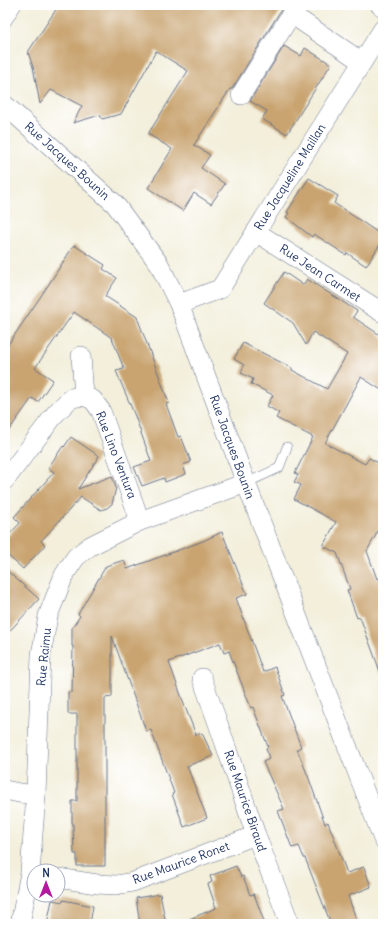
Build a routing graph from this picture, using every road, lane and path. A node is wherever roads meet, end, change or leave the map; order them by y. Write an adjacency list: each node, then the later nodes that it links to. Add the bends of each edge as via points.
1 (17, 5): 5 (lane)
2 (380, 5): 3 (street)
3 (383, 7)
4 (294, 10): 7 (street); 8 (street)
5 (5, 24)
6 (383, 29): 7 (street, Rue Jacqueline Maillan)
7 (362, 62): 10 (street, Rue Jacqueline Maillan)
8 (241, 95)
9 (5, 105): 11 (street, Rue Jacques Bounin, via 115,204 159,264)
10 (256, 232): 11 (street, Rue Jacqueline Maillan, via 220,289); 12 (street, Rue Jean Carmet)
11 (179, 304): 17 (street, Rue Jacques Bounin)
12 (383, 313)
13 (81, 356): 14 (street)
14 (84, 396): 16 (street, via 71,398 56,413); 18 (street, Rue Lino Ventura, via 93,400 101,411)
15 (287, 447): 17 (lane, via 279,468)
16 (5, 480)
17 (246, 483): 18 (street, Rue Raimu); 23 (street, Rue Jacques Bounin)
18 (140, 521): 21 (street, Rue Raimu, via 90,546 76,556 64,575 48,616 41,655)
19 (202, 678): 22 (street, Rue Maurice Biraud)
20 (5, 790): 21 (street)
21 (36, 795): 24 (street, Rue Raimu)
22 (256, 835): 25 (street, Rue Maurice Ronet, via 133,882 97,884); 28 (street, Rue Maurice Biraud)
23 (383, 839)
24 (33, 863)
25 (66, 879)
26 (26, 898): 27 (street, Rue Raimu)
27 (20, 924)
28 (290, 924)

